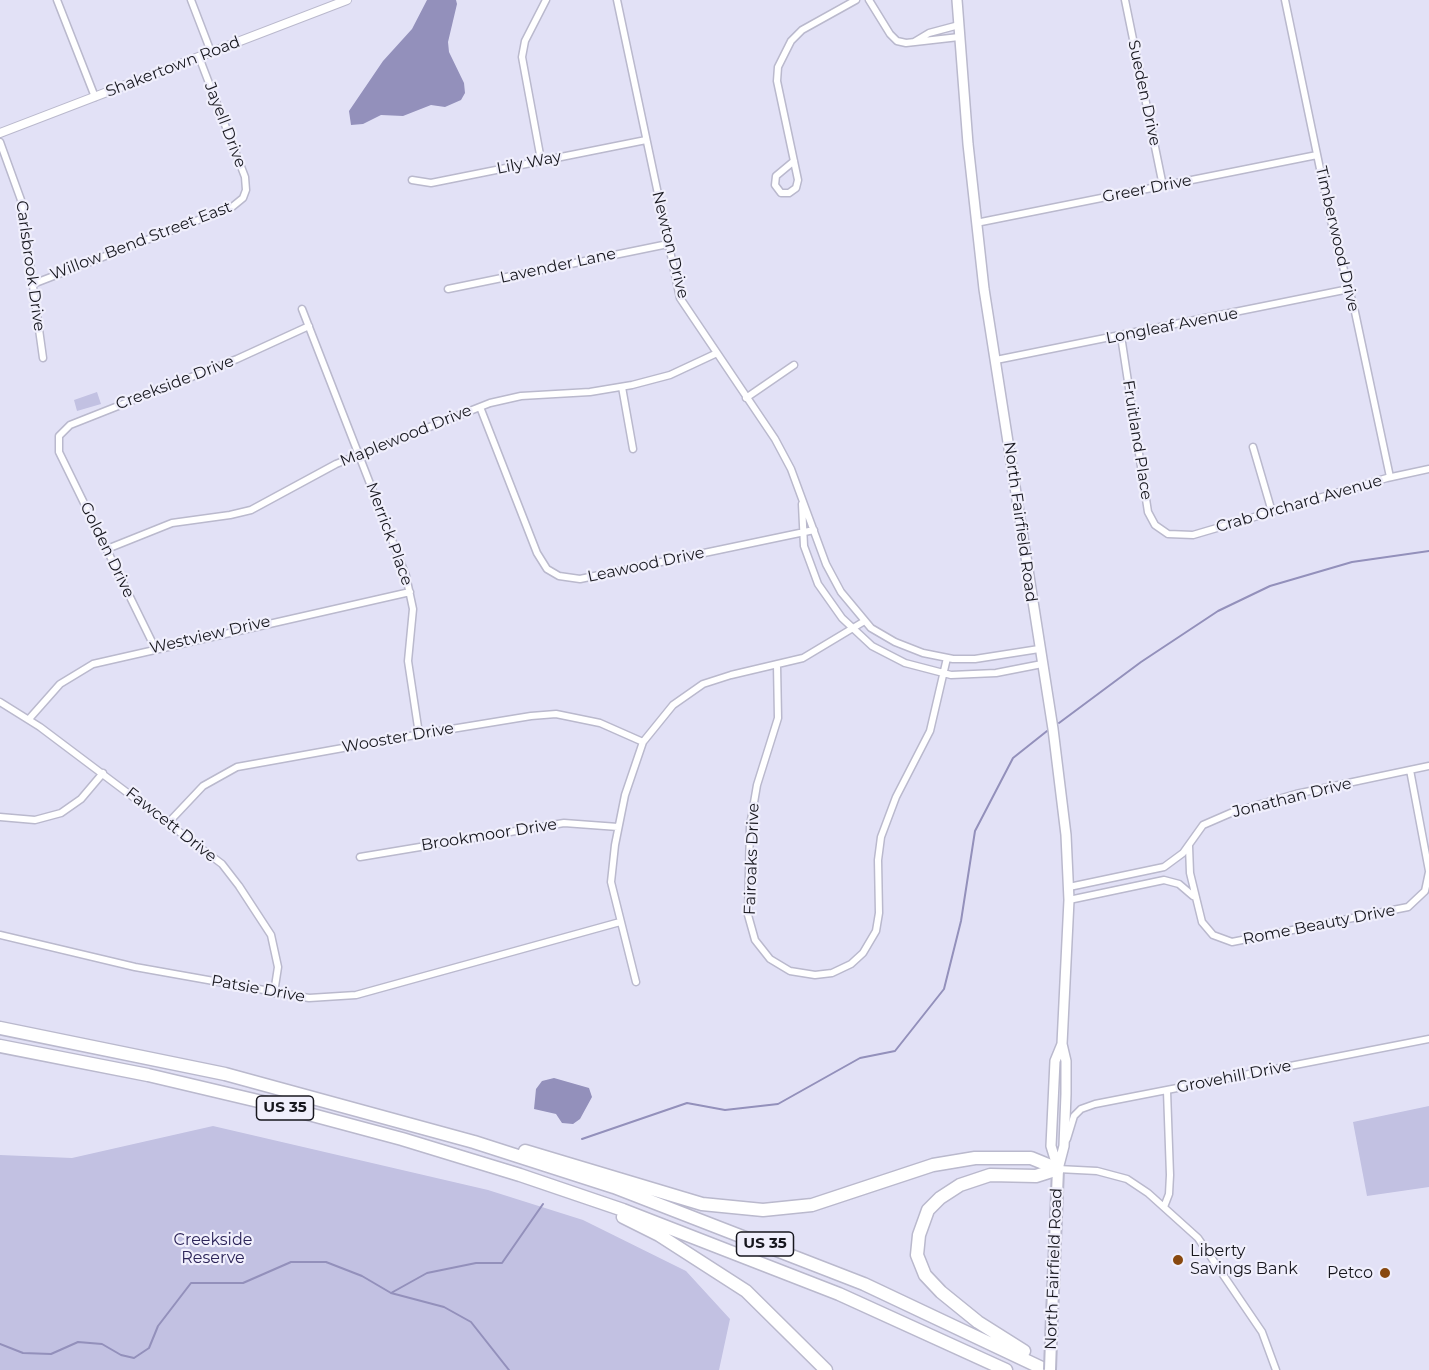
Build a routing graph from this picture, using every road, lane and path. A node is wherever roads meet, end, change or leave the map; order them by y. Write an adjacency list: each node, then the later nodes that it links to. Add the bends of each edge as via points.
1 (57, 0): 18 (street)
2 (191, 0): 16 (street)
3 (347, 0): 16 (street, Shakertown Road)
4 (546, 0): 23 (street, via 525,42 522,57)
5 (617, 0): 20 (street, Newton Drive)
6 (840, 0): 12 (street)
7 (856, 0): 12 (street)
8 (869, 0): 15 (street, via 897,41)
9 (957, 0): 13 (main road, North Fairfield Road)
10 (1125, 0): 26 (street, Sueden Drive)
11 (1285, 0): 22 (street, Timberwood Drive)
12 (844, 7): 24 (street, via 791,40 778,67 777,81)
13 (959, 26): 14 (main road, North Fairfield Road); 15 (street, via 929,33)
14 (959, 37): 15 (street); 28 (main road, North Fairfield Road)
15 (914, 42)
16 (210, 52): 17 (street, Shakertown Road)
17 (199, 57): 18 (street, Shakertown Road); 27 (street, Jayell Drive, via 245,177)
18 (95, 97): 19 (street, Shakertown Road)
19 (0, 134)
20 (646, 140): 23 (street, Lily Way); 29 (street, Newton Drive)
21 (0, 142): 30 (street, Carlsbrook Drive, via 21,200)
22 (1317, 155): 26 (street, Greer Drive); 32 (street, Timberwood Drive)
23 (541, 160): 25 (street, Lily Way, via 431,183)
24 (794, 161): 24 (street, via 796,188 781,193 775,185 776,176)
25 (412, 180)
26 (1163, 186): 28 (street, Greer Drive)
27 (245, 193): 30 (street, Willow Bend Street East, via 232,207)
28 (976, 223): 38 (main road, North Fairfield Road)
29 (668, 244): 31 (street, Lavender Lane); 36 (street, Newton Drive, via 680,298)
30 (33, 284): 37 (street, Carlsbrook Drive)
31 (448, 289)
32 (1349, 289): 35 (street, Longleaf Avenue); 48 (street, Timberwood Drive)
33 (303, 309): 34 (street, Merrick Place)
34 (309, 326): 45 (street, Creekside Drive, via 237,359 70,424 59,436); 46 (street, Merrick Place)
35 (1121, 336): 38 (street, Longleaf Avenue); 53 (street, Fruitland Place, via 1148,512 1155,525)
36 (716, 354): 40 (street, Maplewood Drive, via 670,375); 41 (street, Newton Drive)
37 (43, 358)
38 (996, 360): 59 (main road, North Fairfield Road)
39 (794, 365): 41 (street)
40 (622, 387): 42 (street, Maplewood Drive, via 520,396); 44 (street)
41 (746, 398): 49 (street, Newton Drive, via 786,459)
42 (480, 407): 46 (street, Maplewood Drive); 52 (street, Leawood Drive, via 537,554 547,569 559,576 580,579)
43 (1253, 447): 50 (street)
44 (633, 449)
45 (58, 452): 54 (street, Golden Drive)
46 (359, 453): 54 (street, Maplewood Drive, via 251,510 172,523); 55 (street, Merrick Place)
47 (1429, 469): 48 (street, Crab Orchard Avenue)
48 (1390, 477): 50 (street, Crab Orchard Avenue)
49 (801, 497): 51 (street, Newton Drive); 52 (street, Newton Drive)
50 (1272, 512): 53 (street, Crab Orchard Avenue, via 1193,535)
51 (814, 530): 52 (street, Leawood Drive); 56 (street, Newton Drive, via 835,581)
52 (803, 532): 57 (street, Newton Drive, via 818,584)
53 (1170, 535)
54 (107, 549): 58 (street, Golden Drive)
55 (410, 592): 58 (street, Westview Drive); 66 (street, Merrick Place, via 413,616 408,661)
56 (863, 622): 57 (street); 60 (street, Newton Drive, via 895,642)
57 (851, 629): 62 (street, via 803,658); 63 (street, Newton Drive, via 895,658)
58 (155, 648): 65 (street, Westview Drive, via 110,658 73,674)
59 (1039, 649): 60 (street, Newton Drive, via 1003,656); 61 (main road, North Fairfield Road)
60 (947, 658): 63 (street, Fairoaks Drive)
61 (1042, 664): 63 (street, Newton Drive, via 996,673); 77 (main road, North Fairfield Road, via 1060,783)
62 (777, 665): 63 (street, Fairoaks Drive, via 778,718 760,772 751,816 748,915 755,940 770,959 790,971 815,975 832,973 850,964 866,949 876,931 880,837 930,731); 67 (street, via 703,684 673,705)
63 (944, 674)
64 (0, 702): 65 (street, Fawcett Drive)
65 (29, 719): 70 (street, Fawcett Drive)
66 (419, 734): 67 (street, Wooster Drive, via 556,714 593,721); 72 (street, Wooster Drive, via 237,767 203,786)
67 (643, 742): 73 (street)
68 (1429, 766): 69 (street, Jonathan Drive)
69 (1410, 770): 74 (street, Jonathan Drive, via 1233,812 1203,825); 76 (street, Rome Beauty Drive)
70 (103, 773): 71 (street, via 81,799 61,813 35,820); 72 (street, Fawcett Drive)
71 (0, 817)
72 (169, 822): 83 (street, Fawcett Drive, via 222,864 268,928 277,955)
73 (618, 827): 75 (street, Brookmoor Drive, via 564,823); 80 (street, via 611,882)
74 (1190, 843): 77 (street, Jonathan Drive, via 1164,867); 79 (street, Rome Beauty Drive, via 1188,862)
75 (360, 857)
76 (1429, 871): 79 (street, Rome Beauty Drive, via 1425,891 1408,907 1242,941 1225,941 1213,935 1205,926)
77 (1069, 886): 78 (main road, North Fairfield Road)
78 (1069, 900): 79 (street, via 1164,880 1183,886); 86 (main road, North Fairfield Road)
79 (1196, 901)
80 (620, 922): 82 (street); 83 (street, Patsie Drive, via 356,995 309,998)
81 (0, 935): 83 (street, Patsie Drive, via 135,967)
82 (636, 982)
83 (274, 993)
84 (0, 1028): 89 (highway, US 35, via 225,1074)
85 (1429, 1039): 88 (street, Grovehill Drive)
86 (1062, 1044): 90 (main road, North Fairfield Road, via 1066,1061); 91 (main road, North Fairfield Road, via 1055,1061 1052,1135)
87 (0, 1046): 92 (highway, US 35, via 275,1105 402,1139)
88 (1167, 1091): 90 (street, Grovehill Drive, via 1081,1109 1074,1116); 93 (street, via 1170,1175)
89 (474, 1142): 91 (highway, via 542,1155 702,1204 763,1210 812,1205 933,1165 975,1158 1031,1158); 96 (highway, US 35, via 614,1187 742,1235 864,1284)
90 (1064, 1146): 91 (main road, North Fairfield Road)
91 (1058, 1169): 93 (street, via 1097,1171 1127,1179); 96 (main road, North Fairfield Road, bridge); 96 (highway, via 1036,1176 990,1175 960,1185 928,1210 917,1255 925,1275 941,1292)
92 (565, 1190): 94 (highway, via 659,1235 746,1291); 95 (highway, US 35, via 828,1290)
93 (1164, 1207): 97 (street, via 1210,1253 1262,1332)
94 (826, 1370)
95 (1006, 1370)
96 (1050, 1370)
97 (1276, 1370)

